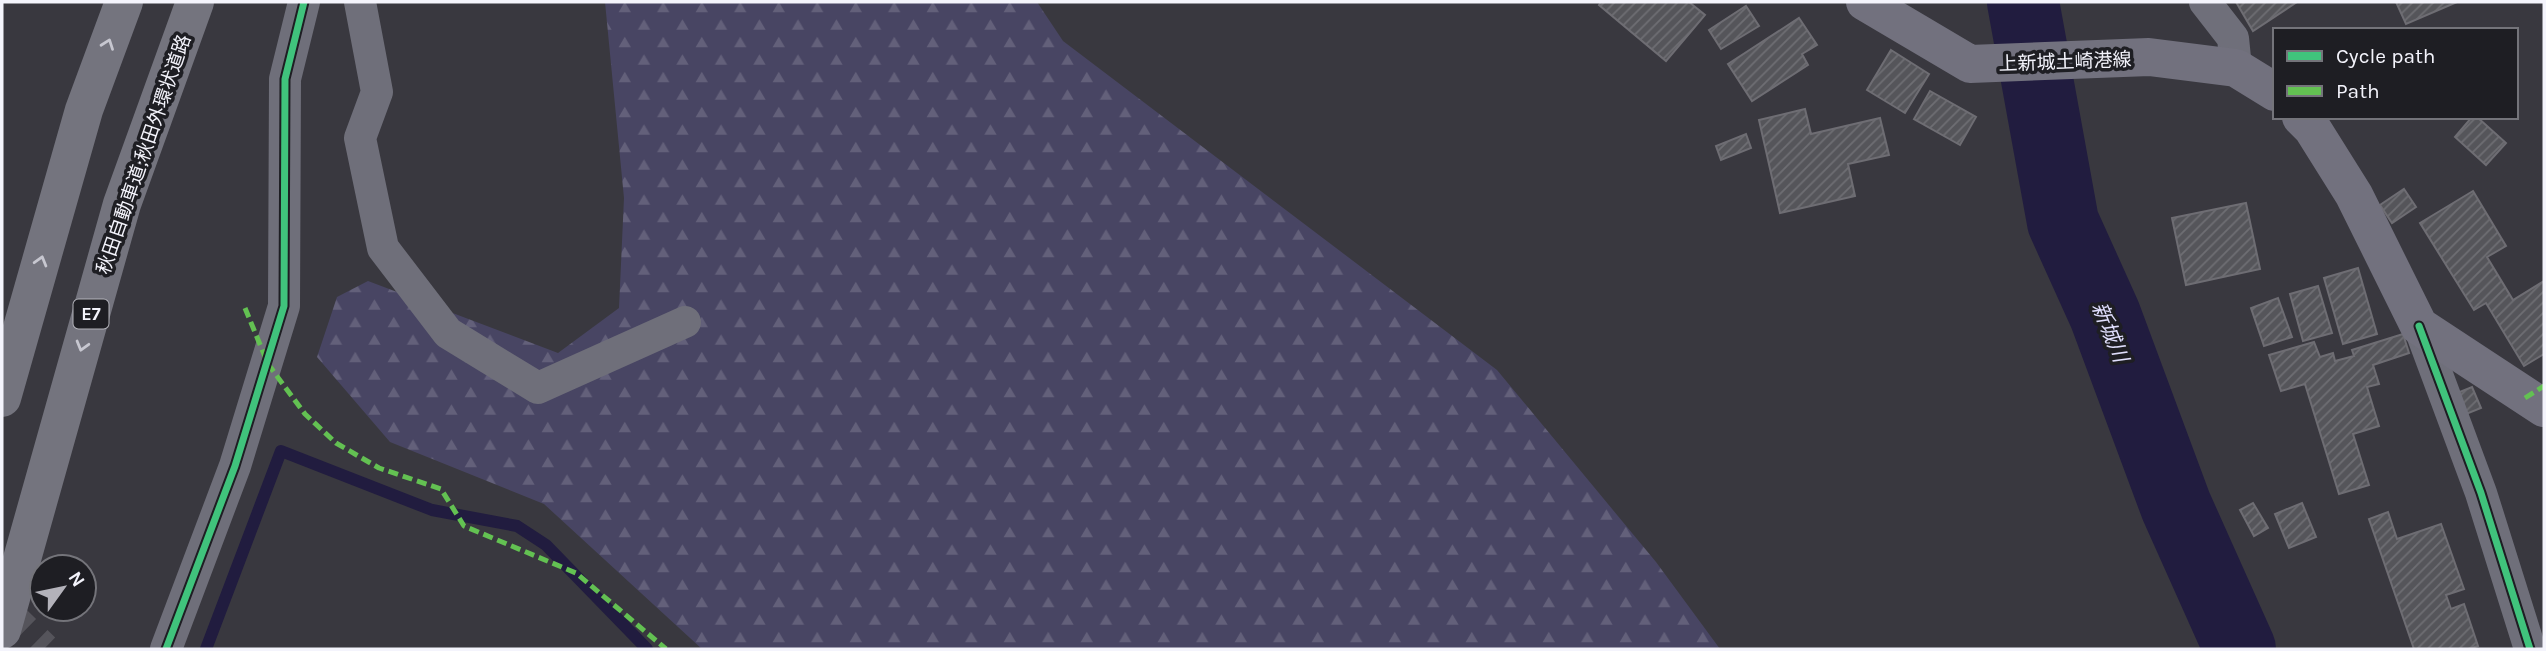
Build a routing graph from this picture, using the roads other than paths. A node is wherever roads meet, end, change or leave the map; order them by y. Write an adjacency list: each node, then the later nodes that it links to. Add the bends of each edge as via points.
1 (124, 2): 12 (highway, one-way to 1, via 84,110)
2 (195, 2): 14 (highway, 秋田自動車道;秋田外環状道路 / E7, one-way to 14, via 122,204)
3 (304, 2): 15 (street, via 285,79 284,306 235,466)
4 (360, 2): 10 (street, via 377,92 360,138 383,248 448,333 538,388)
5 (1865, 2): 7 (main road, 上新城土崎港線, via 1970,64 2148,57)
6 (2205, 2): 7 (street, via 2233,38)
7 (2236, 68): 8 (main road, 上新城土崎港線)
8 (2273, 91)
9 (2303, 119): 11 (main road, via 2354,195)
10 (685, 323)
11 (2419, 326): 13 (main road); 16 (street, via 2481,493)
12 (2, 398)
13 (2544, 408)
14 (2, 630)
15 (166, 649)
16 (2530, 649)

